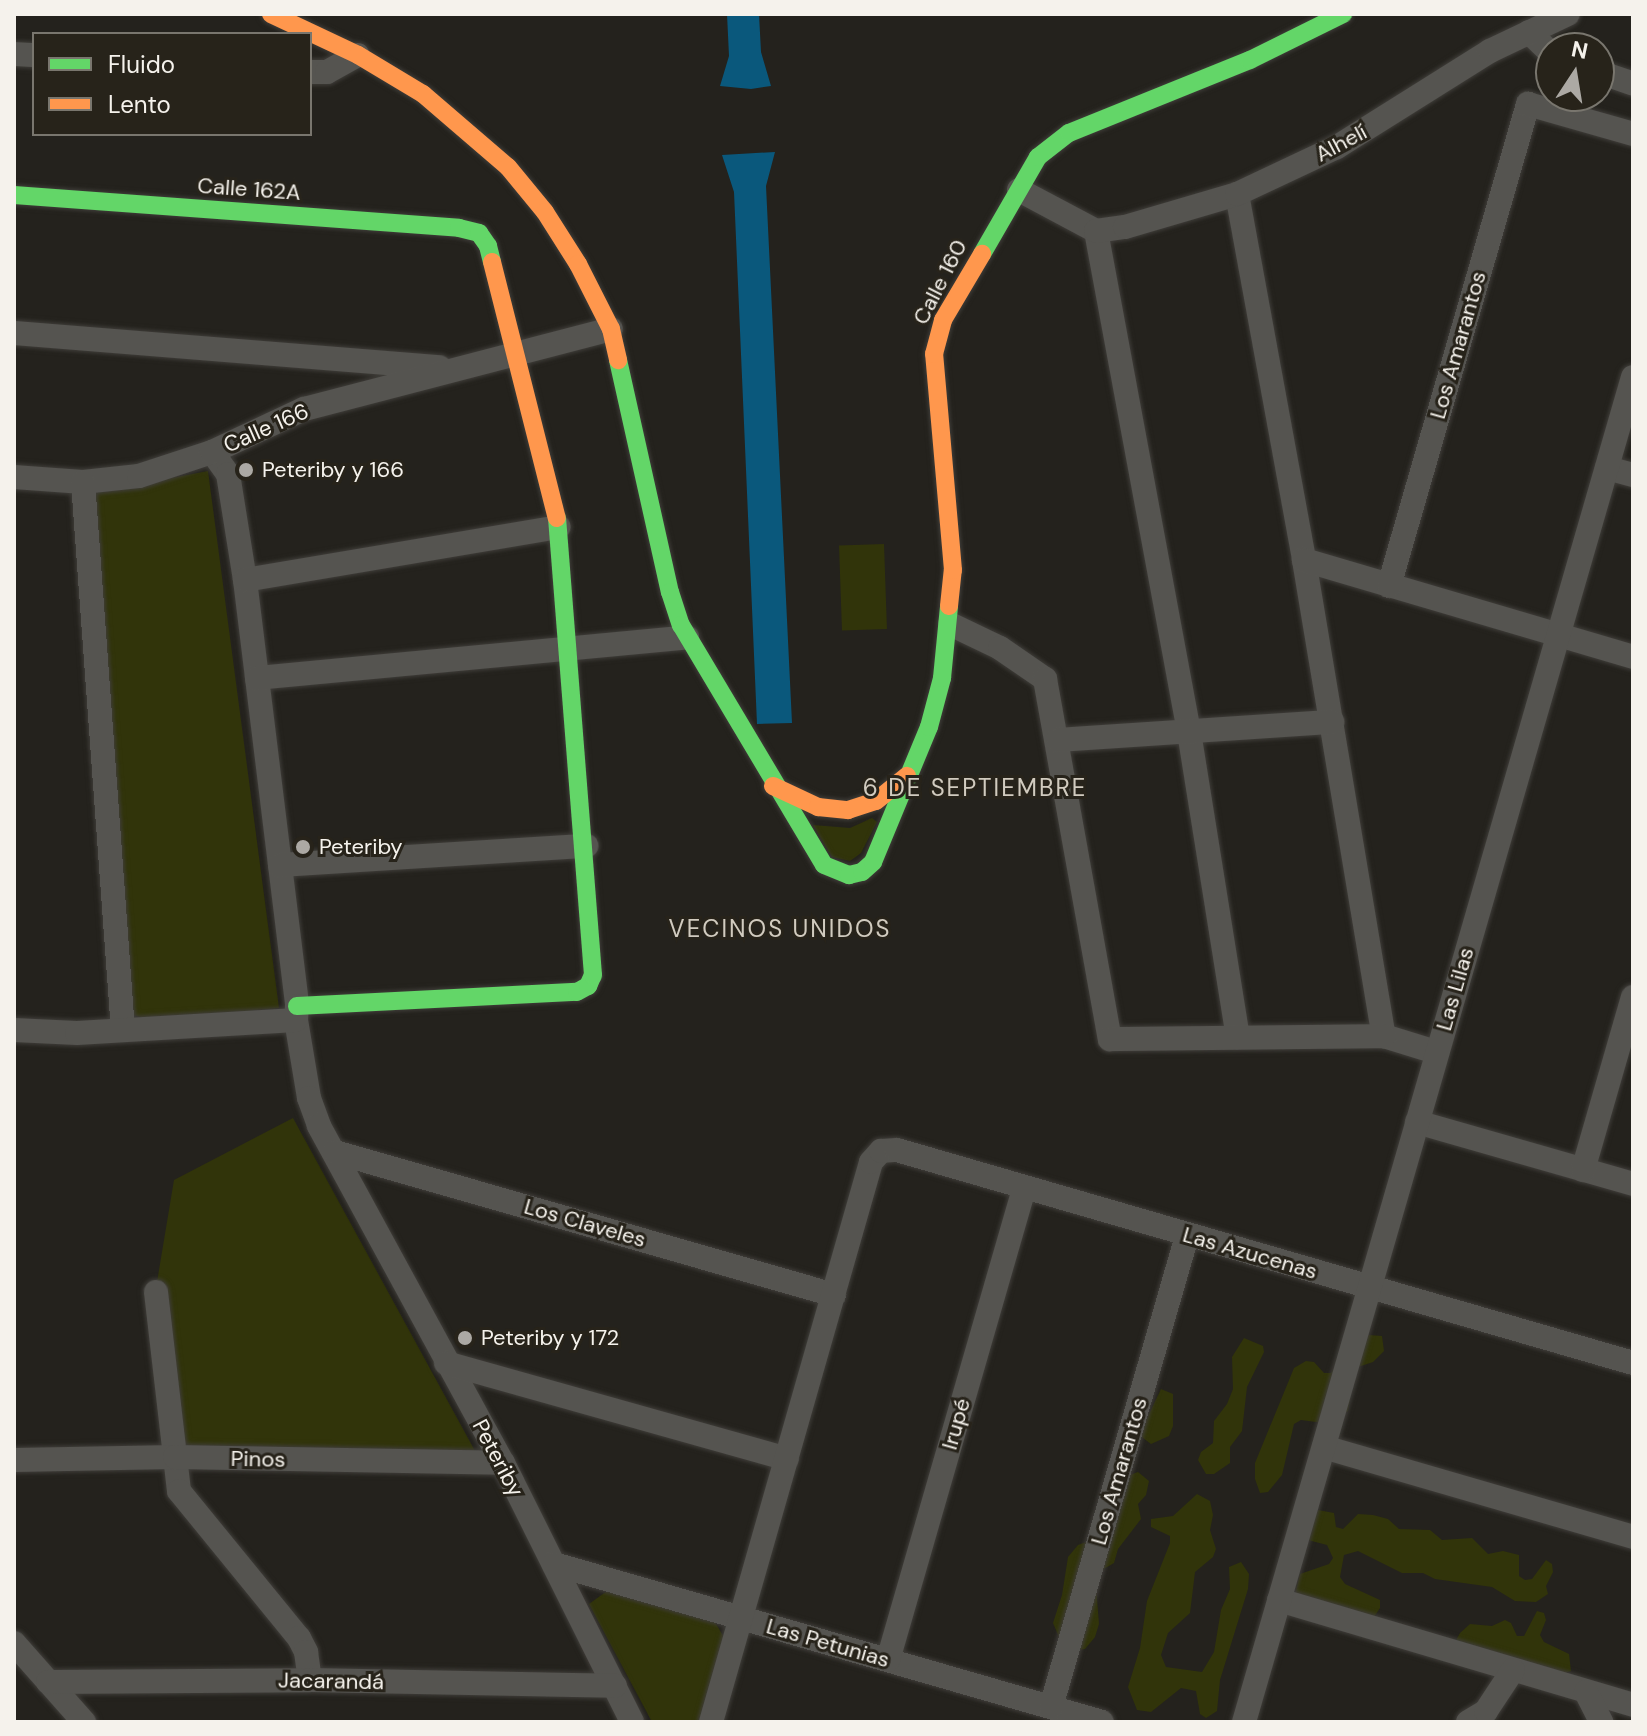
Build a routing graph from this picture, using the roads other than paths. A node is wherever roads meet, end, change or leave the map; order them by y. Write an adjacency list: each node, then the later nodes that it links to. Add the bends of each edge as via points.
1 (271, 14): 4 (main road, Calle 160)
2 (1343, 14): 11 (main road, Calle 160, via 1250,60 1069,133 1038,157)
3 (1568, 14): 5 (street, Alhelí)
4 (309, 32)
5 (1529, 32): 7 (street); 12 (street, Alhelí, via 1337,147)
6 (312, 33): 8 (main road, Calle 160)
7 (1535, 38)
8 (358, 55): 9 (street, via 327,72); 15 (main road, Calle 160, via 423,94 508,167 545,212)
9 (312, 72)
10 (1633, 134): 28 (street, Los Amarantos, via 1528,104)
11 (1019, 190): 14 (street); 29 (main road, Calle 160, via 943,320 934,354 949,498)
12 (1237, 194): 14 (street, Alhelí); 26 (street)
13 (14, 195): 17 (main road, Calle 162A, via 479,233 488,246)
14 (1096, 231): 36 (street)
15 (611, 329): 17 (street, Calle 166); 31 (main road, Calle 160, via 670,592)
16 (14, 333): 18 (street)
17 (517, 356): 18 (street, Calle 166); 25 (main road)
18 (463, 369): 20 (street, Calle 166, via 304,409)
19 (1633, 377): 21 (street, Las Lilas)
20 (212, 452): 24 (street, Calle 166, via 139,476); 27 (street, Peteriby, via 228,474)
21 (1607, 468): 22 (street); 30 (street, Las Lilas)
22 (1633, 475)
23 (14, 477): 24 (street, Calle 166)
24 (83, 482): 45 (street)
25 (559, 527): 27 (street); 32 (main road)
26 (1304, 560): 28 (street); 35 (street)
27 (245, 580): 34 (street, Peteriby)
28 (1389, 586): 30 (street)
29 (950, 624): 37 (street, via 1000,648 1045,679); 38 (main road, Calle 160, via 929,727)
30 (1558, 635): 33 (street); 48 (street, Las Lilas)
31 (687, 637): 32 (street); 39 (main road, Calle 160)
32 (568, 649): 34 (street); 40 (main road)
33 (1633, 657)
34 (257, 678): 41 (street, Peteriby)
35 (1332, 722): 36 (street); 46 (street)
36 (1189, 732): 37 (street); 47 (street)
37 (1058, 740): 47 (street, via 1110,1039)
38 (910, 775): 39 (main road, via 876,801 848,810 818,807); 39 (main road, Calle 160, via 873,862 849,875 824,865)
39 (773, 786)
40 (586, 846): 41 (street); 43 (main road, via 593,975 588,986 577,992)
41 (280, 865): 43 (street, Peteriby)
42 (1633, 997): 51 (street)
43 (297, 1013): 45 (street); 50 (street, Peteriby, via 309,1098)
44 (14, 1030): 45 (street)
45 (123, 1030)
46 (1384, 1036): 47 (street); 48 (street)
47 (1238, 1037)
48 (1436, 1052): 49 (street, Las Lilas)
49 (1417, 1122): 51 (street); 55 (street, Las Lilas)
50 (335, 1152): 57 (street, Los Claveles); 58 (street, Peteriby)
51 (1583, 1170): 52 (street)
52 (1633, 1184)
53 (1024, 1188): 54 (street, Las Azucenas); 57 (street, Las Azucenas, via 897,1150 881,1151 871,1162); 70 (street, Irupé)
54 (1187, 1235): 55 (street, Las Azucenas); 77 (street, Los Amarantos)
55 (1370, 1287): 59 (street, Las Azucenas); 60 (street, Las Lilas)
56 (156, 1292): 61 (street)
57 (834, 1295): 62 (street)
58 (446, 1363): 62 (street); 64 (street, Peteriby)
59 (1633, 1363)
60 (1324, 1447): 65 (street); 67 (street, Las Lilas)
61 (175, 1457): 63 (street, Pinos); 64 (street, Pinos); 72 (street, via 179,1491 299,1638)
62 (787, 1459): 68 (street)
63 (14, 1460)
64 (503, 1463): 66 (street, Peteriby)
65 (1633, 1537)
66 (554, 1564): 68 (street, Las Petunias); 74 (street, Peteriby)
67 (1279, 1600): 71 (street); 82 (street, Las Lilas)
68 (741, 1618): 70 (street, Las Petunias); 80 (street)
69 (14, 1643): 73 (street)
70 (888, 1660): 77 (street, Las Petunias)
71 (1513, 1670): 75 (street); 83 (street, via 1486,1711)
72 (310, 1680): 73 (street, Jacarandá); 74 (street, Jacarandá)
73 (48, 1682): 78 (street)
74 (615, 1686): 79 (street, Peteriby)
75 (1586, 1692): 76 (street); 84 (street)
76 (1633, 1705)
77 (1051, 1707): 81 (street, Las Petunias)
78 (73, 1718)
79 (632, 1722)
80 (711, 1722)
81 (1102, 1722)
82 (1244, 1722)
83 (1468, 1722)
84 (1601, 1722)

